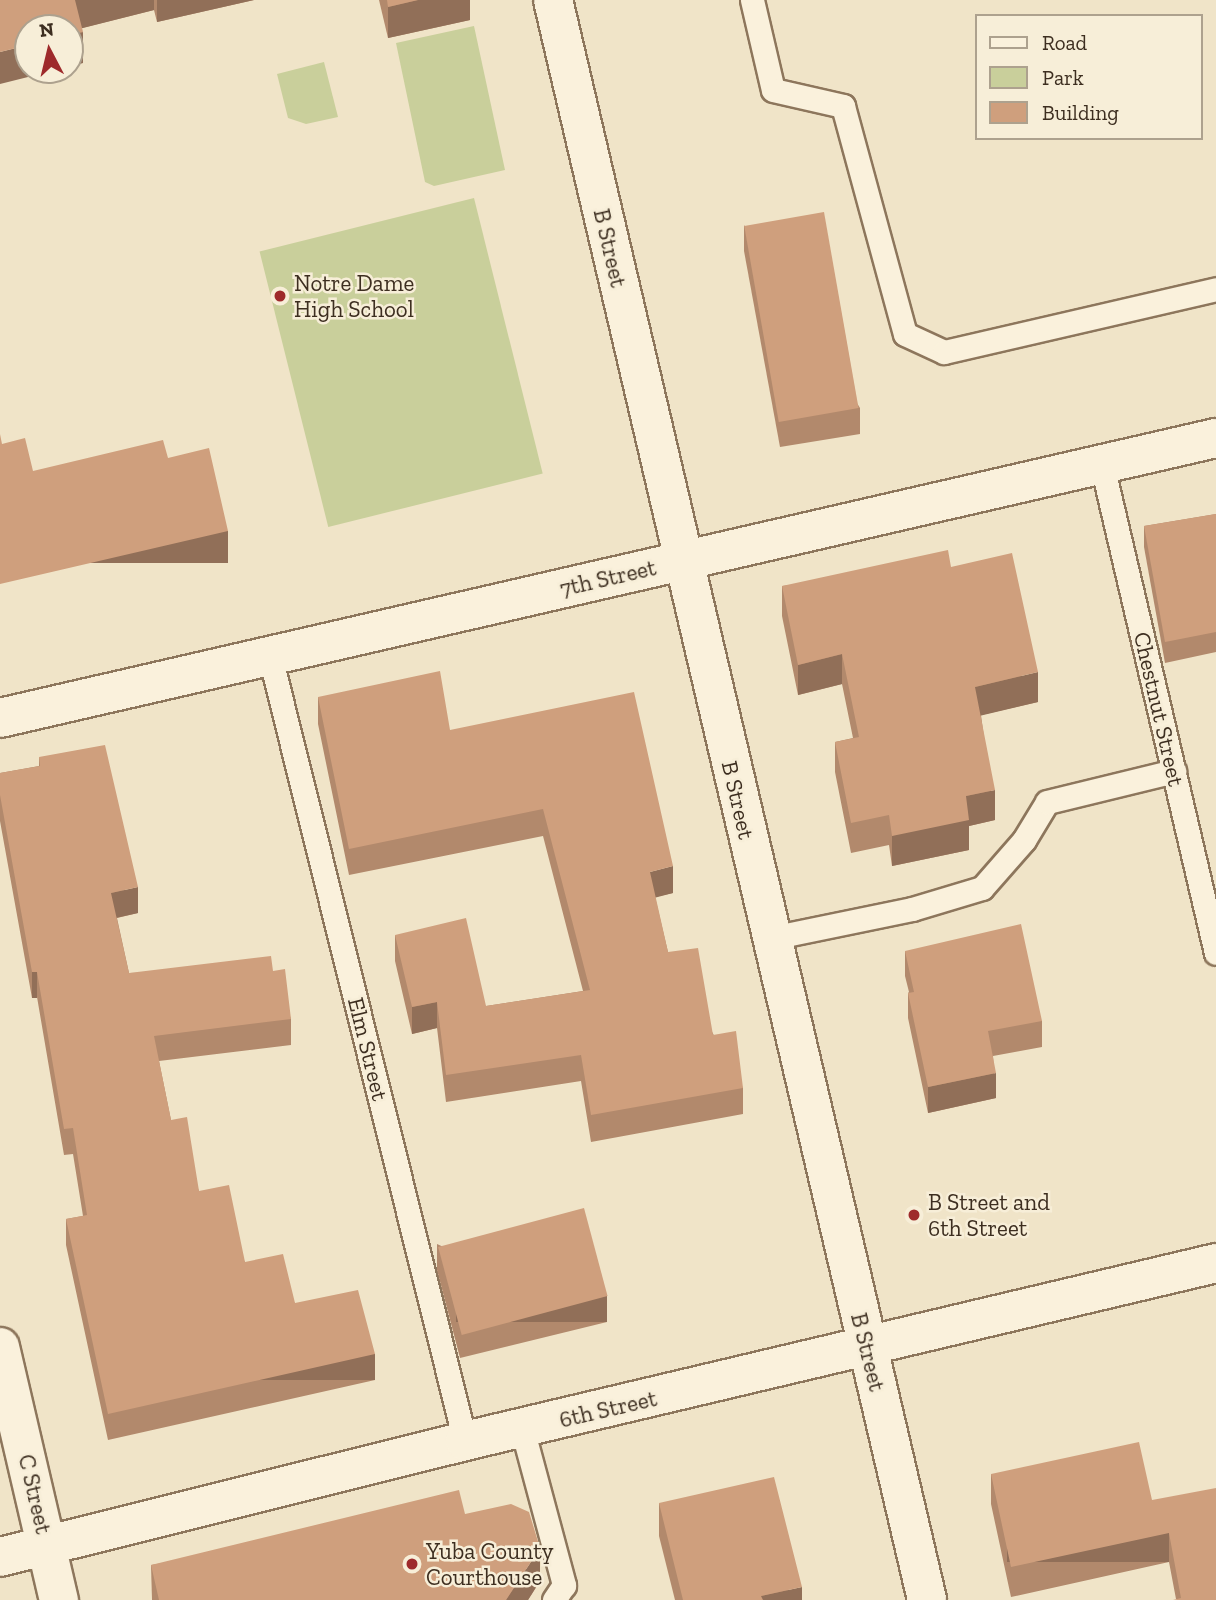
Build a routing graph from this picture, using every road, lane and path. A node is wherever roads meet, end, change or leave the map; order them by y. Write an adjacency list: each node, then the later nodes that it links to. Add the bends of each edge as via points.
1 (553, 0): 6 (street, B Street)
2 (752, 0): 3 (lane, via 773,90 843,106 905,334 944,352)
3 (1216, 289)
4 (1216, 438): 5 (street, 7th Street)
5 (1102, 465): 6 (street, 7th Street); 9 (lane, Chestnut Street)
6 (683, 561): 7 (street, 7th Street); 10 (street, B Street)
7 (270, 656): 8 (street, 7th Street); 16 (lane, Elm Street)
8 (0, 718)
9 (1174, 771): 10 (lane, via 1047,802 1024,840 982,888 912,909); 11 (lane, Chestnut Street)
10 (771, 937): 14 (street, B Street)
11 (1216, 953)
12 (1216, 1263): 14 (street, 6th Street)
13 (0, 1346): 17 (street, C Street)
14 (866, 1347): 15 (street, 6th Street); 21 (street, B Street)
15 (522, 1428): 16 (street, 6th Street); 20 (lane, via 564,1585)
16 (465, 1441): 17 (street, 6th Street)
17 (47, 1546): 18 (street, 6th Street); 19 (street, C Street)
18 (0, 1557)
19 (60, 1600)
20 (554, 1600)
21 (927, 1600)

